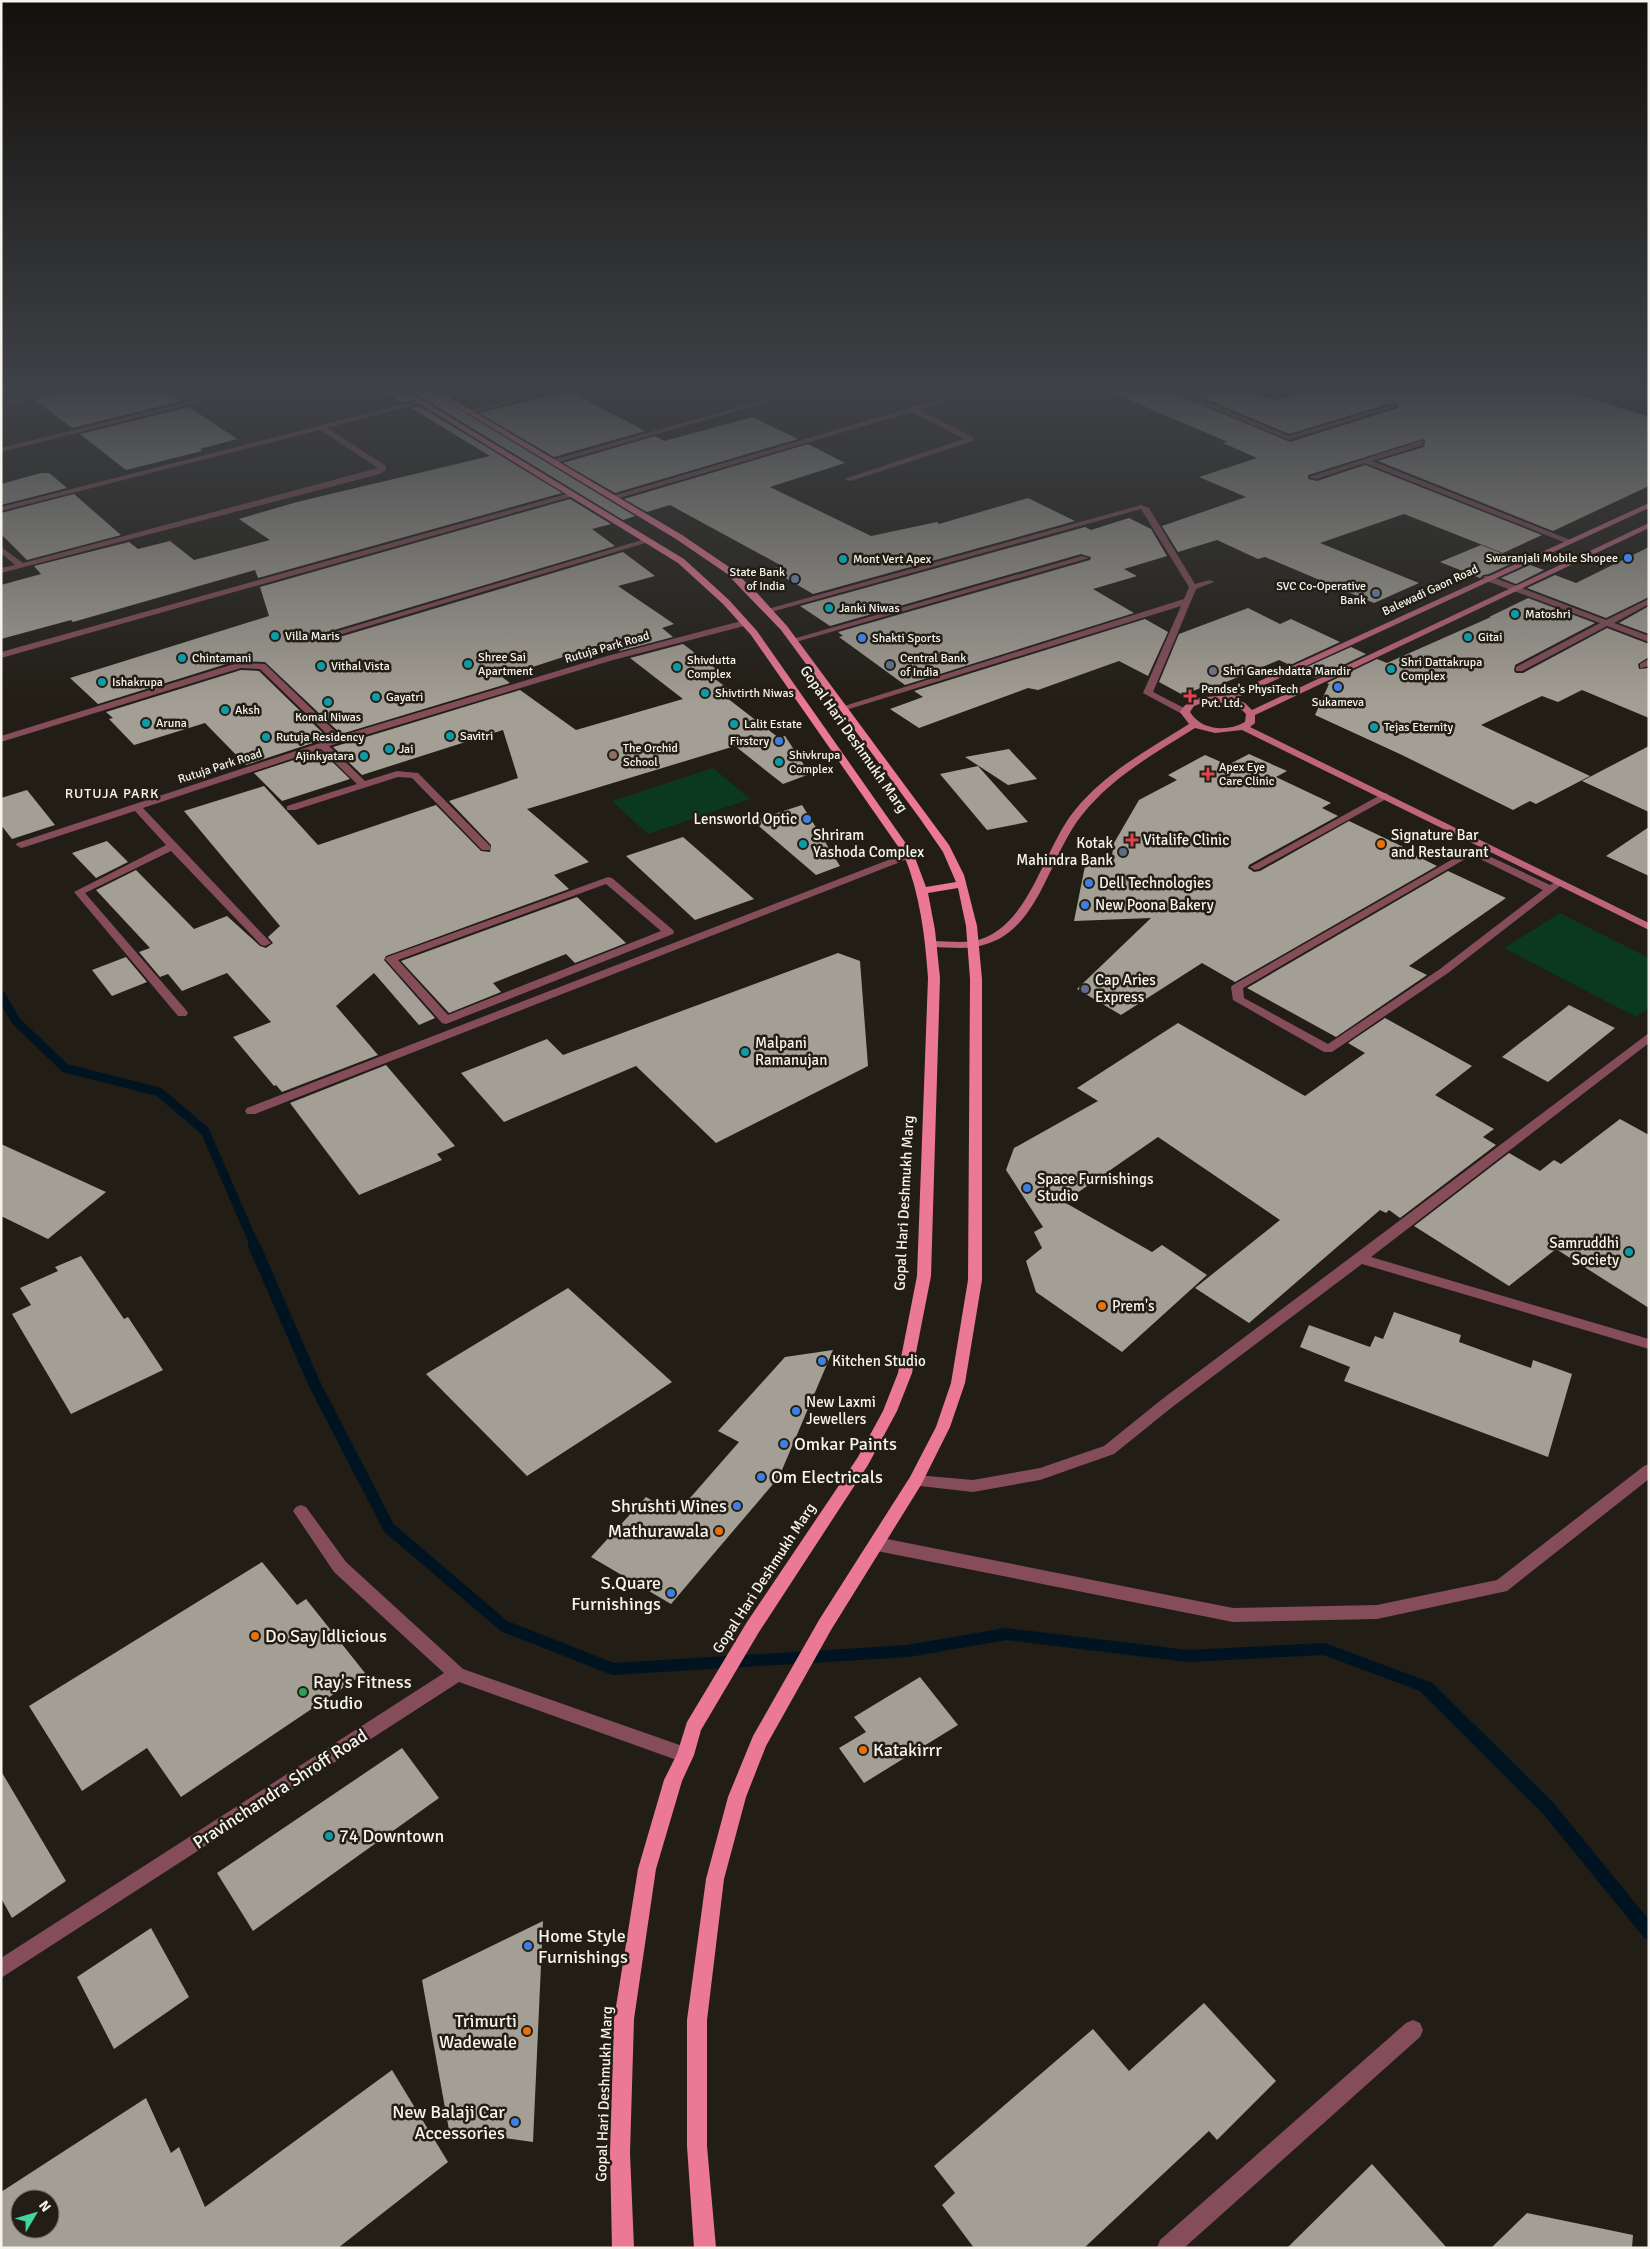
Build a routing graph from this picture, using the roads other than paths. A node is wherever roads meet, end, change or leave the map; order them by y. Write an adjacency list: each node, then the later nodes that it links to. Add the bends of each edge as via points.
1 (52, 496): 9 (street)
2 (288, 496): 15 (street)
3 (570, 496): 29 (street)
4 (575, 496): 11 (main road, Gopal Hari Deshmukh Marg)
5 (617, 496): 7 (street)
6 (1455, 496): 12 (street)
7 (613, 497): 23 (main road, Gopal Hari Deshmukh Marg, via 707,554)
8 (1649, 505): 12 (main road, Balewadi Gaon Road)
9 (1, 509)
10 (1649, 525): 20 (main road)
11 (648, 541): 24 (main road, Gopal Hari Deshmukh Marg, via 681,561); 26 (street)
12 (1569, 541): 17 (main road, Balewadi Gaon Road)
13 (1, 549): 15 (street)
14 (1085, 558): 28 (street)
15 (22, 566): 16 (street)
16 (1, 571)
17 (1488, 578): 20 (street); 31 (main road, Balewadi Gaon Road)
18 (1210, 582): 19 (street)
19 (1194, 587): 21 (street); 23 (street, via 1141,506)
20 (1514, 589): 25 (street); 34 (main road)
21 (1187, 601): 32 (street); 33 (street, via 1148,693)
22 (1649, 601): 25 (street)
23 (768, 610): 28 (main road, Gopal Hari Deshmukh Marg)
24 (745, 622): 38 (street, Rutuja Park Road, via 610,658); 47 (main road, Gopal Hari Deshmukh Marg)
25 (1608, 623): 27 (street); 30 (street)
26 (329, 634)
27 (1649, 639)
28 (793, 640): 32 (main road, Gopal Hari Deshmukh Marg)
29 (1, 655)
30 (1519, 669)
31 (1222, 700): 33 (main road, via 1195,702); 34 (main road, via 1241,705)
32 (844, 708): 49 (main road, Gopal Hari Deshmukh Marg, via 925,818 944,847)
33 (1185, 712): 35 (main road, via 1188,719)
34 (1251, 714): 36 (main road, via 1250,723)
35 (1196, 724): 36 (main road, via 1220,731); 55 (main road, via 1123,768 1077,813 1056,844 1024,912 1008,930)
36 (1243, 728): 41 (main road)
37 (1, 739): 38 (street, via 240,665 253,664 262,666)
38 (338, 740): 39 (street, Rutuja Park Road)
39 (323, 745): 40 (street); 42 (street, Rutuja Park Road)
40 (364, 785): 43 (street); 46 (street, via 397,774 415,775)
41 (1384, 796): 48 (street); 50 (main road)
42 (137, 806): 44 (street, Rutuja Park Road); 45 (street)
43 (290, 808)
44 (21, 845)
45 (172, 846): 53 (street); 58 (street, via 79,892)
46 (486, 848)
47 (909, 855): 51 (main road, Gopal Hari Deshmukh Marg); 57 (street)
48 (1255, 867)
49 (961, 884): 51 (main road); 55 (main road, Gopal Hari Deshmukh Marg)
50 (1555, 886): 50 (street, via 1472,851 1238,987 1239,1000 1328,1049 1444,971); 52 (main road)
51 (923, 891): 54 (main road, Gopal Hari Deshmukh Marg)
52 (1649, 927)
53 (265, 943)
54 (932, 944): 55 (main road); 68 (main road, Gopal Hari Deshmukh Marg, via 934,978 924,1276 905,1372 890,1411 863,1461 753,1627 693,1728)
55 (974, 944): 64 (main road, Gopal Hari Deshmukh Marg, via 975,1280 958,1383 942,1427)
56 (580, 967): 56 (street, via 446,1020 391,958 608,880 668,932); 57 (street)
57 (591, 979): 60 (street)
58 (182, 1013)
59 (1649, 1037): 61 (street)
60 (251, 1111)
61 (1360, 1259): 62 (street); 64 (street, via 1109,1450 1040,1474 973,1486)
62 (1649, 1344)
63 (1649, 1470): 66 (street, via 1501,1586 1377,1612 1232,1614)
64 (916, 1481): 66 (main road, Gopal Hari Deshmukh Marg)
65 (301, 1511): 67 (street, via 340,1567)
66 (877, 1544): 72 (main road, Gopal Hari Deshmukh Marg, via 825,1625 759,1742 737,1797 715,1879 697,2020 697,2146)
67 (457, 1674): 68 (street); 69 (street, Pravinchandra Shroff Road)
68 (685, 1755): 71 (main road, Gopal Hari Deshmukh Marg, via 673,1780 647,1869 624,2019 620,2153)
69 (1, 1969)
70 (1413, 2030): 73 (street)
71 (624, 2248)
72 (704, 2248)
73 (1168, 2248)

